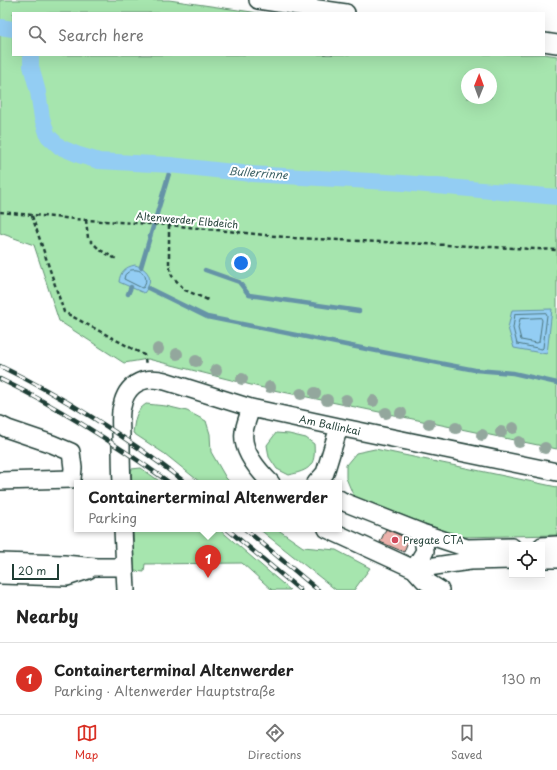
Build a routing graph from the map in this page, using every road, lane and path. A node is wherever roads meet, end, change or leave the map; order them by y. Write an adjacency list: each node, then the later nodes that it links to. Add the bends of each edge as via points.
1 (258, 0): 2 (street)
2 (339, 12)
3 (545, 42): 4 (street)
4 (557, 44)
5 (0, 212): 6 (path, Altenwerder Elbdeich)
6 (32, 216): 7 (path, Altenwerder Elbdeich); 12 (path, via 64,312 144,355)
7 (86, 220): 8 (path, Altenwerder Elbdeich); 10 (path, via 88,238 100,250)
8 (169, 225): 9 (path, Altenwerder Elbdeich, via 294,238); 11 (path, via 169,265 172,276 185,290)
9 (557, 250)
10 (116, 259)
11 (208, 300)
12 (151, 379): 13 (street, Am Ballinkai); 17 (street, via 133,385 125,397 121,410)
13 (251, 408): 15 (street, Am Ballinkai); 18 (street, via 244,432 244,444 253,463)
14 (0, 425): 20 (street, via 71,452 73,468 72,479)
15 (339, 427): 16 (street, Am Ballinkai); 19 (street)
16 (557, 472)
17 (122, 480)
18 (268, 480)
19 (323, 480)
20 (0, 481)
21 (342, 500): 24 (street)
22 (124, 532): 33 (street)
23 (332, 532): 35 (street)
24 (422, 533): 27 (street, via 467,548); 35 (street, via 425,551)
25 (557, 545): 26 (street)
26 (545, 546)
27 (509, 547)
28 (557, 558): 29 (street)
29 (545, 559)
30 (509, 560): 35 (street, via 470,561)
31 (0, 562): 32 (street)
32 (96, 567): 33 (street); 34 (street, via 67,577)
33 (125, 567): 36 (street)
34 (0, 575)
35 (418, 580): 37 (street)
36 (126, 590)
37 (440, 590)

